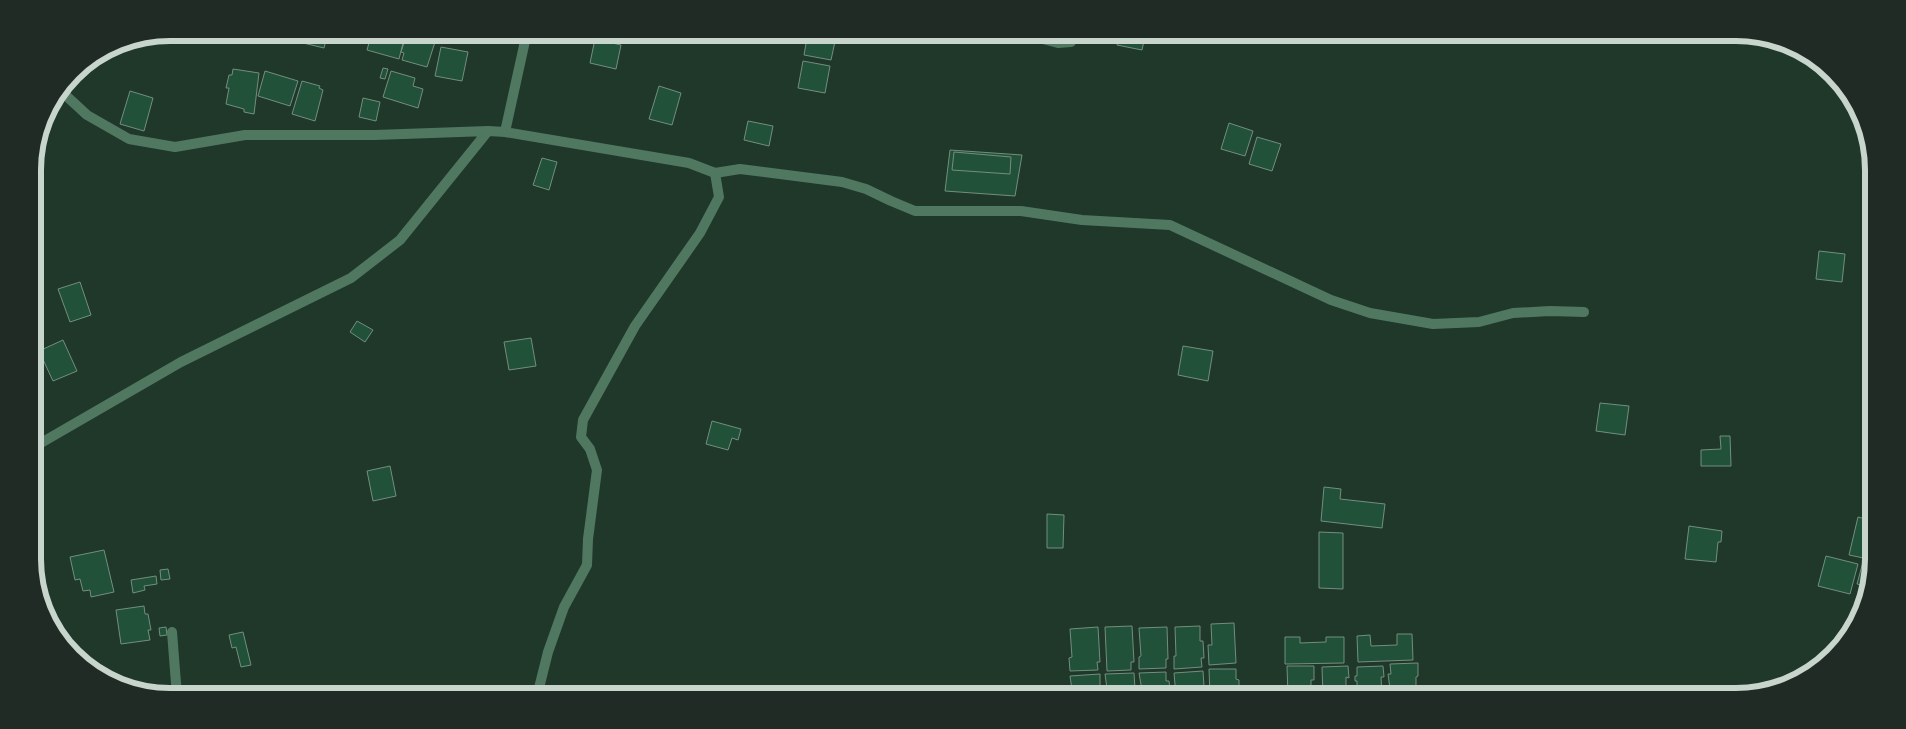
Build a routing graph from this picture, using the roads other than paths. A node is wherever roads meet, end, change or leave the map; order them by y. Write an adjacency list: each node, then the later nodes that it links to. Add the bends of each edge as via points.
1 (1052, 41): 3 (street)
2 (525, 42): 6 (street)
3 (1071, 42)
4 (66, 95): 5 (street, via 87,115 129,139 175,146 245,135)
5 (488, 131): 6 (street); 9 (street, via 400,240 351,278 181,362)
6 (505, 132): 7 (street, via 688,163)
7 (715, 173): 8 (street, via 740,169 842,182 915,211 1022,210 1082,220 1170,225 1331,300 1370,314 1433,324 1479,322 1513,313); 12 (street, via 719,197 700,233 634,326 583,420 581,436 590,449 597,470 587,565 564,607)
8 (1584, 312)
9 (41, 443)
10 (172, 632): 11 (street)
11 (176, 688)
12 (539, 688)

